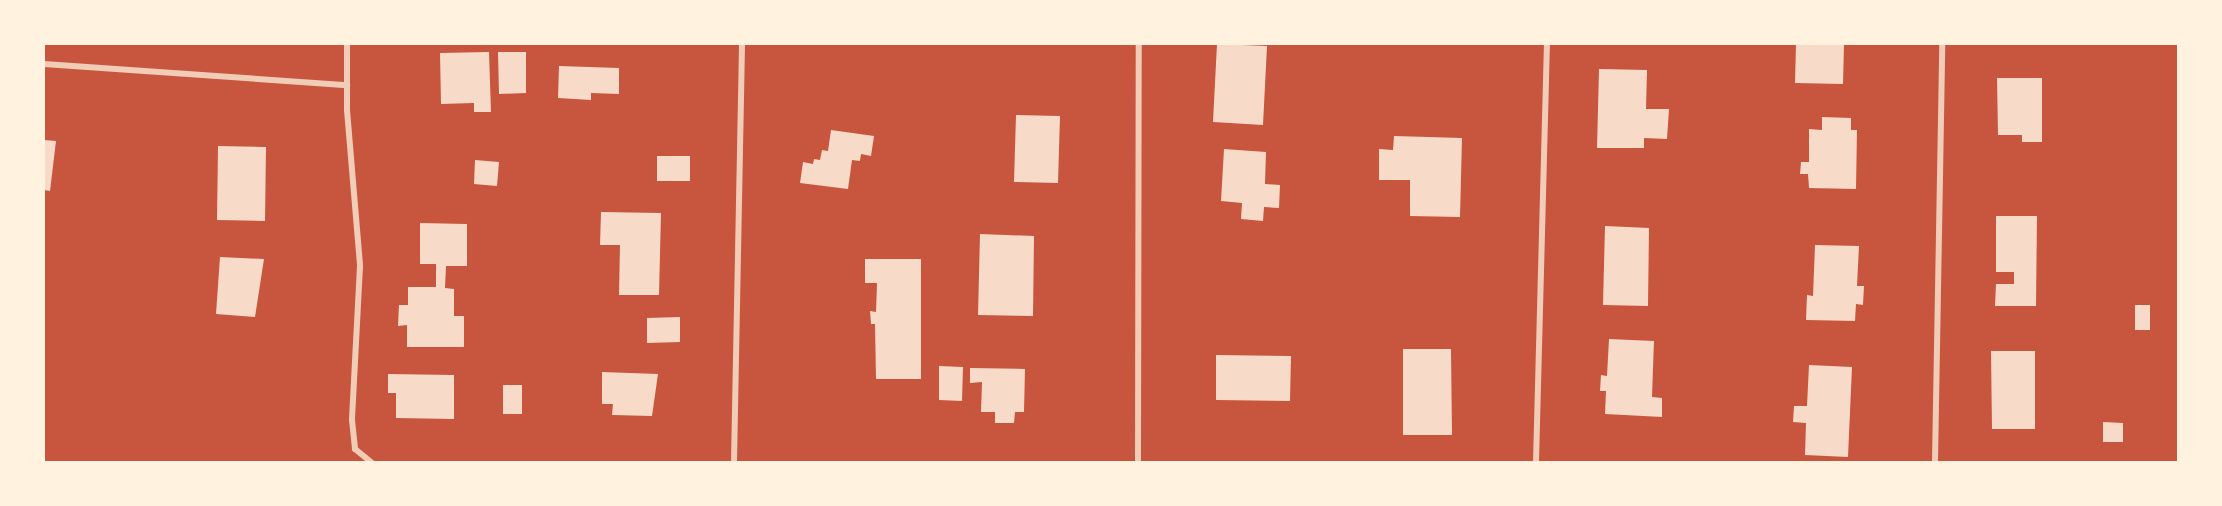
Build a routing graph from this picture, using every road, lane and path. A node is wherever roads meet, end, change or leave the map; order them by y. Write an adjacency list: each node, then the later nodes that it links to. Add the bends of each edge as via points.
1 (347, 44): 7 (street)
2 (742, 44): 9 (street)
3 (1139, 44): 10 (street)
4 (1547, 44): 11 (street)
5 (1942, 44): 12 (street)
6 (44, 63): 7 (street)
7 (347, 85): 8 (street, via 360,266 352,420 356,450)
8 (371, 462)
9 (734, 462)
10 (1138, 462)
11 (1536, 462)
12 (1935, 462)

